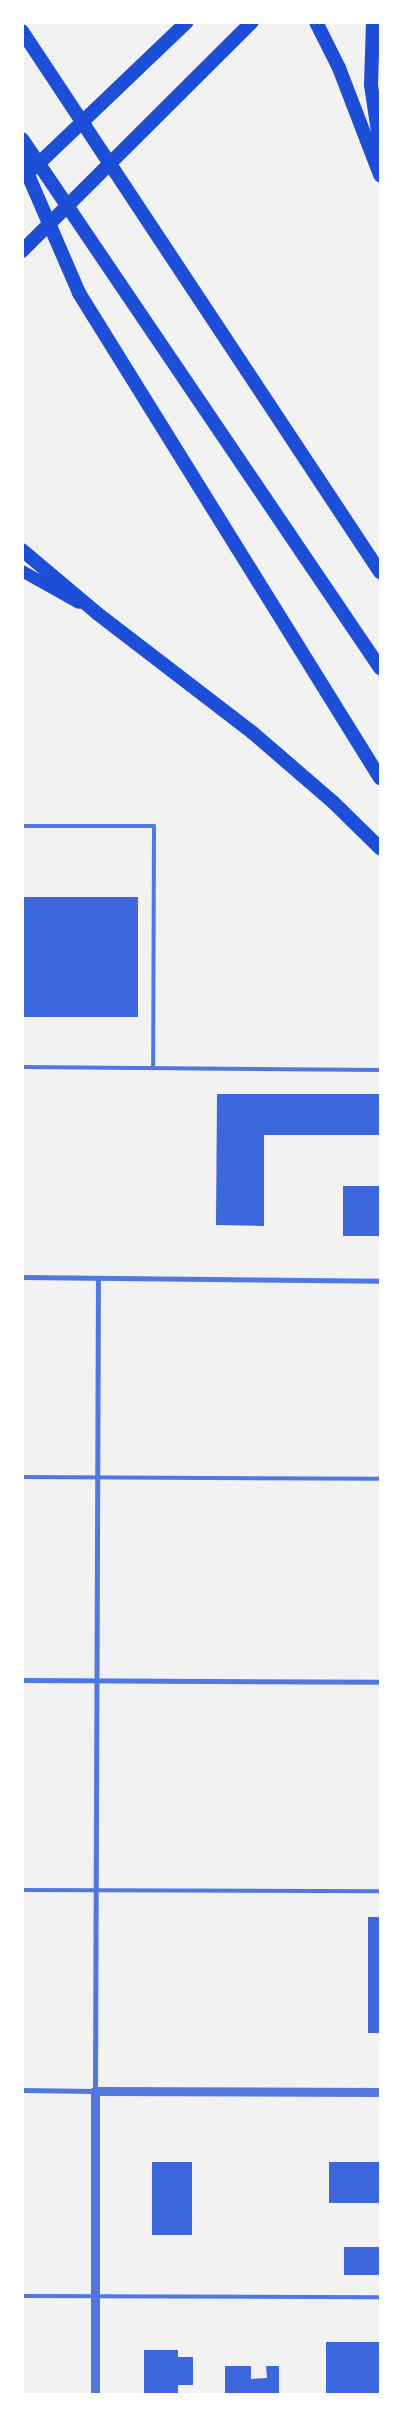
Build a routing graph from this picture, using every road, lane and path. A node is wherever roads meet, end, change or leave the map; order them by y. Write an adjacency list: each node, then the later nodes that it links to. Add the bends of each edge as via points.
1 (187, 22): 12 (highway)
2 (252, 22): 13 (highway)
3 (316, 22): 11 (highway, via 339,68)
4 (373, 22): 9 (highway, via 371,84)
5 (22, 24): 7 (highway)
6 (22, 31): 7 (highway)
7 (42, 59): 16 (highway)
8 (22, 138): 18 (highway)
9 (380, 145)
10 (22, 161): 19 (highway, via 79,293)
11 (380, 175)
12 (22, 179)
13 (22, 251)
14 (22, 550): 17 (highway)
15 (22, 571): 17 (main road)
16 (380, 572)
17 (98, 614): 21 (highway, via 253,732)
18 (380, 668)
19 (380, 778)
20 (22, 826): 23 (lane, via 154,826)
21 (380, 848)
22 (22, 1067): 23 (lane)
23 (153, 1068): 24 (lane)
24 (380, 1070)
25 (22, 1277): 26 (street)
26 (98, 1278): 27 (street); 29 (street)
27 (380, 1281)
28 (22, 1477): 29 (lane)
29 (98, 1478): 30 (lane); 32 (street)
30 (380, 1479)
31 (22, 1680): 32 (street)
32 (97, 1680): 33 (street); 35 (street)
33 (380, 1682)
34 (22, 1890): 35 (lane)
35 (96, 1890): 36 (lane); 38 (street)
36 (380, 1891)
37 (22, 2090): 38 (street)
38 (95, 2090): 39 (street); 41 (street)
39 (380, 2092)
40 (22, 2296): 41 (lane)
41 (95, 2296): 42 (lane); 43 (street)
42 (380, 2297)
43 (95, 2394)

